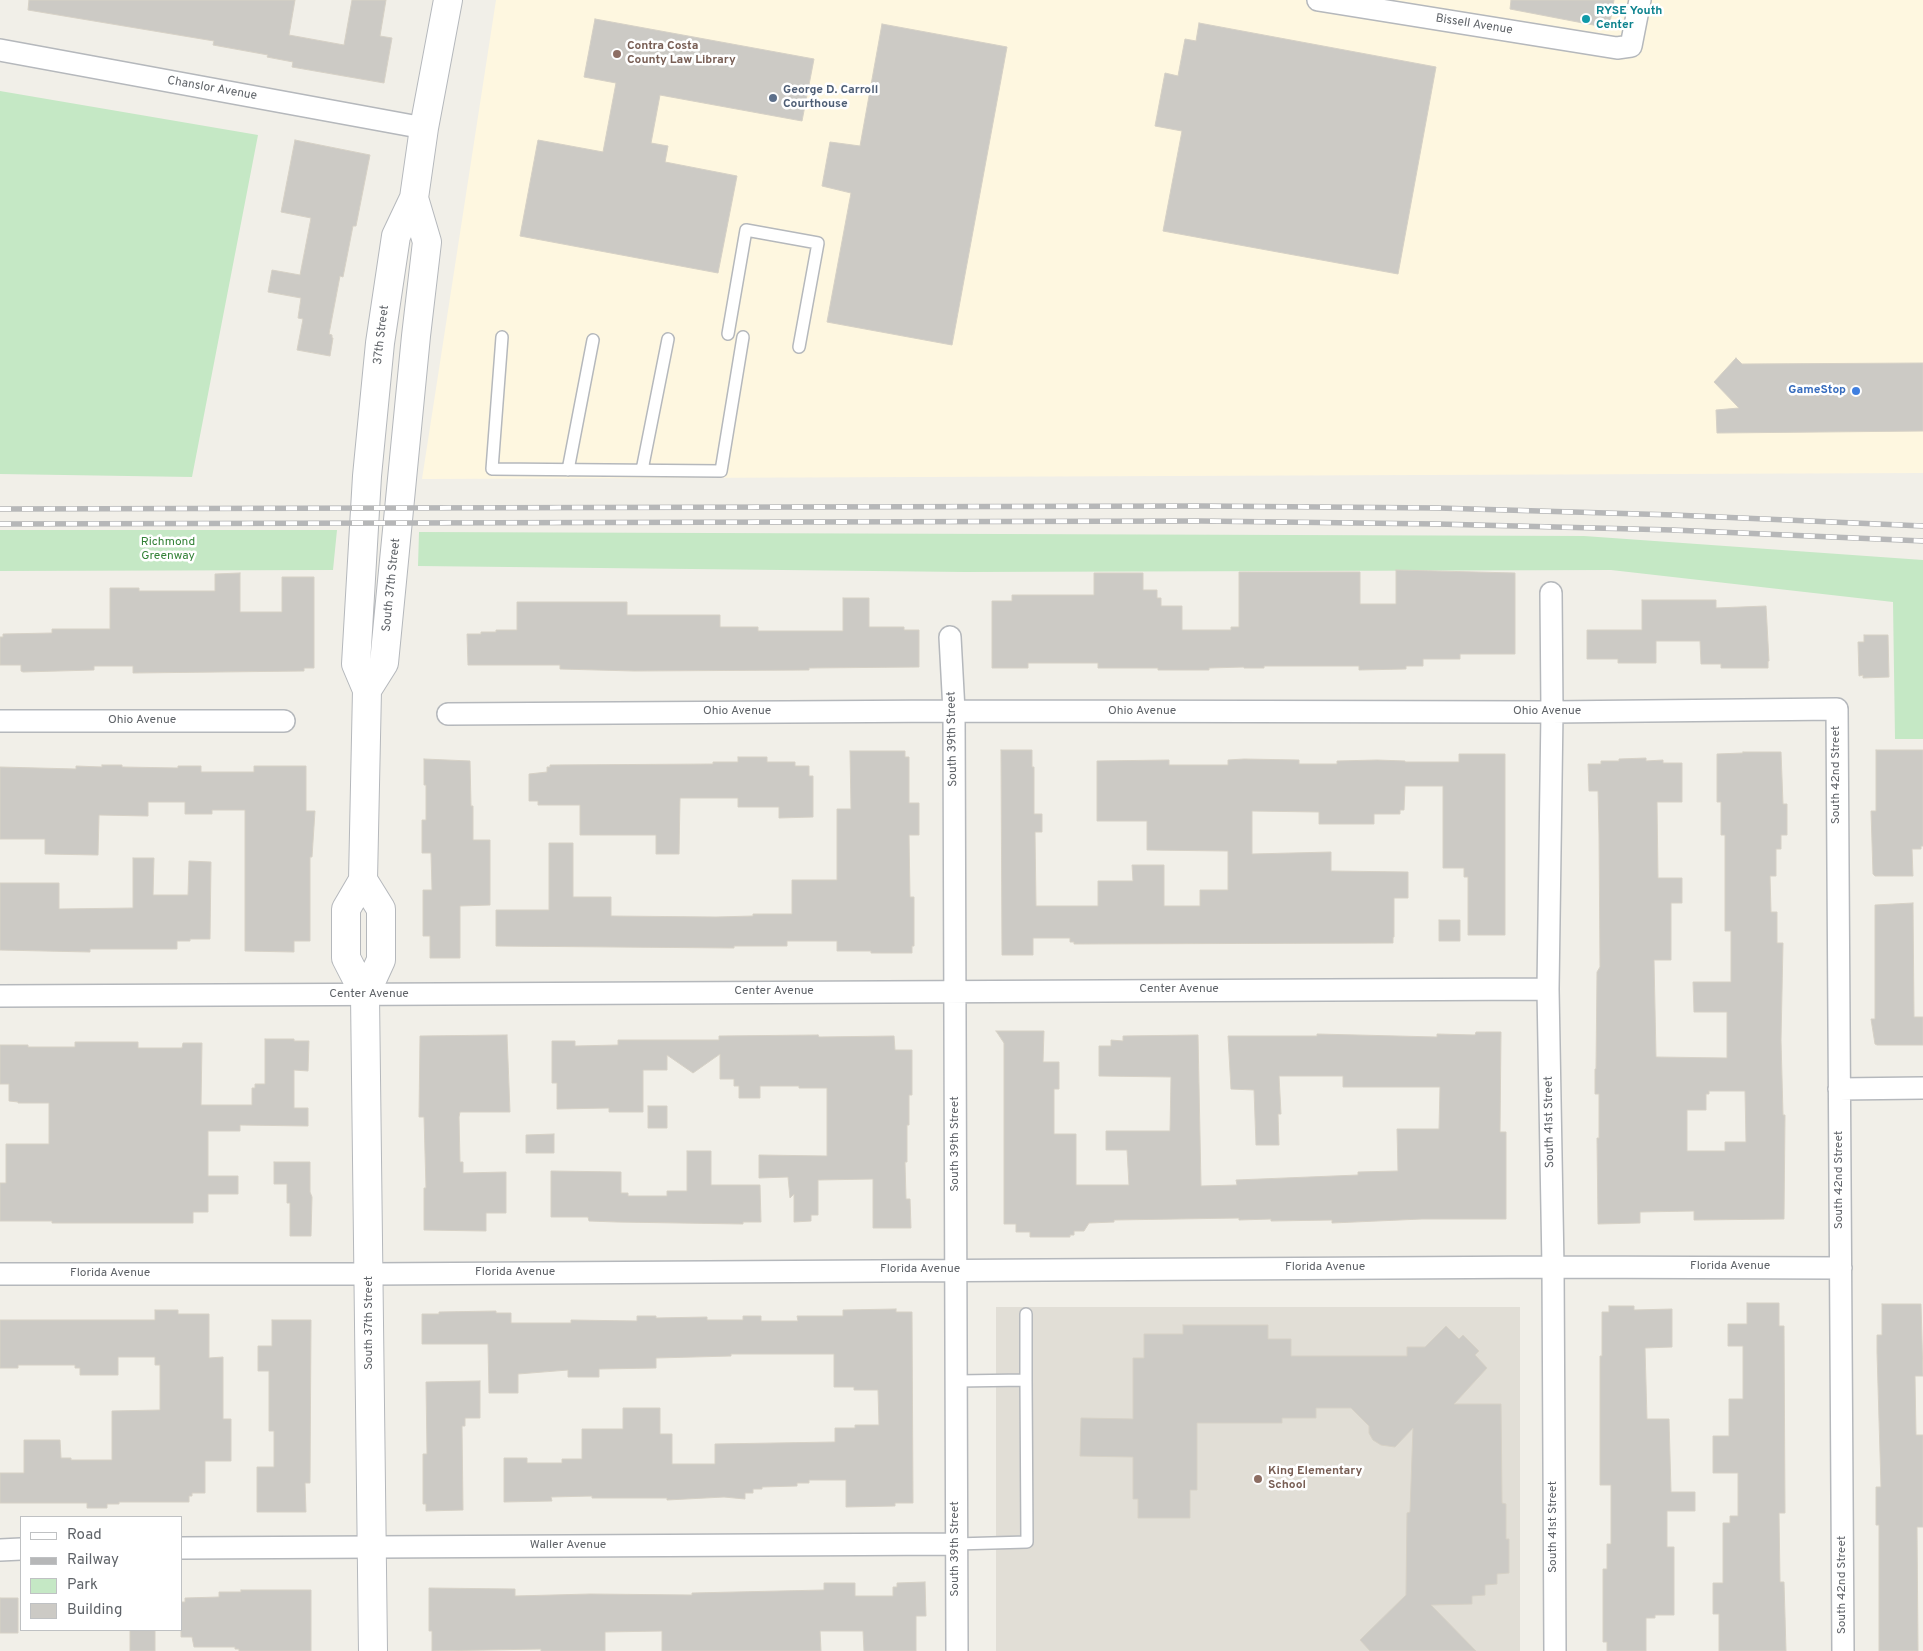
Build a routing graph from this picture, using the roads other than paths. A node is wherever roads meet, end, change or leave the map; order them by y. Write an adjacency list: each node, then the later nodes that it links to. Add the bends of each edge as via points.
1 (448, 0): 5 (street, 37th Street)
2 (1318, 0): 3 (street, Bissell Avenue, via 1617,48 1631,46)
3 (1640, 0)
4 (0, 50): 5 (street, Chanslor Avenue)
5 (424, 128): 6 (street, 37th Street)
6 (414, 198): 15 (street, 37th Street, via 427,242); 16 (street, 37th Street, via 396,236 380,343)
7 (728, 334): 12 (lane, via 746,230 818,242)
8 (743, 337): 14 (lane, via 721,471)
9 (502, 338): 13 (lane, via 492,469)
10 (668, 339): 14 (lane)
11 (593, 340): 13 (lane)
12 (798, 347)
13 (568, 470): 14 (lane)
14 (642, 470)
15 (403, 475): 19 (street, South 37th Street, via 384,663)
16 (367, 476): 19 (street, South 37th Street, via 356,664)
17 (1551, 593): 22 (street, South 41st Street)
18 (950, 637): 21 (street, South 39th Street)
19 (367, 690): 26 (street, South 37th Street)
20 (1837, 709): 22 (street, Ohio Avenue); 32 (street, South 42nd Street)
21 (954, 711): 22 (street, Ohio Avenue); 23 (street, Ohio Avenue); 28 (street, South 39th Street)
22 (1552, 712): 27 (street, South 41st Street)
23 (448, 714)
24 (0, 721): 25 (street, Ohio Avenue)
25 (284, 721)
26 (363, 880): 29 (street, South 37th Street, via 381,909 381,960); 29 (street, South 37th Street, via 346,909 346,958)
27 (1548, 989): 28 (street, Center Avenue); 33 (street, South 41st Street)
28 (955, 991): 29 (street, Center Avenue); 35 (street, South 39th Street)
29 (365, 994): 30 (street, Center Avenue); 37 (street, South 37th Street)
30 (0, 996)
31 (1923, 1088): 32 (street)
32 (1839, 1089): 34 (street, South 42nd Street)
33 (1552, 1266): 34 (street, Florida Avenue); 35 (street, Florida Avenue); 48 (street, South 41st Street)
34 (1841, 1268): 49 (street, South 42nd Street)
35 (956, 1270): 37 (street, Florida Avenue); 40 (street, South 39th Street)
36 (0, 1274): 37 (street, Florida Avenue)
37 (370, 1274): 42 (street, South 37th Street)
38 (1026, 1314): 39 (lane)
39 (1026, 1380): 40 (lane); 41 (lane, via 1027,1542)
40 (957, 1381): 41 (street, South 39th Street)
41 (956, 1544): 42 (street, Waller Avenue); 47 (street, South 39th Street)
42 (371, 1547): 43 (street, Waller Avenue); 46 (street, South 37th Street)
43 (182, 1548)
44 (20, 1549): 45 (street)
45 (0, 1550)
46 (373, 1651)
47 (957, 1651)
48 (1555, 1651)
49 (1844, 1651)

